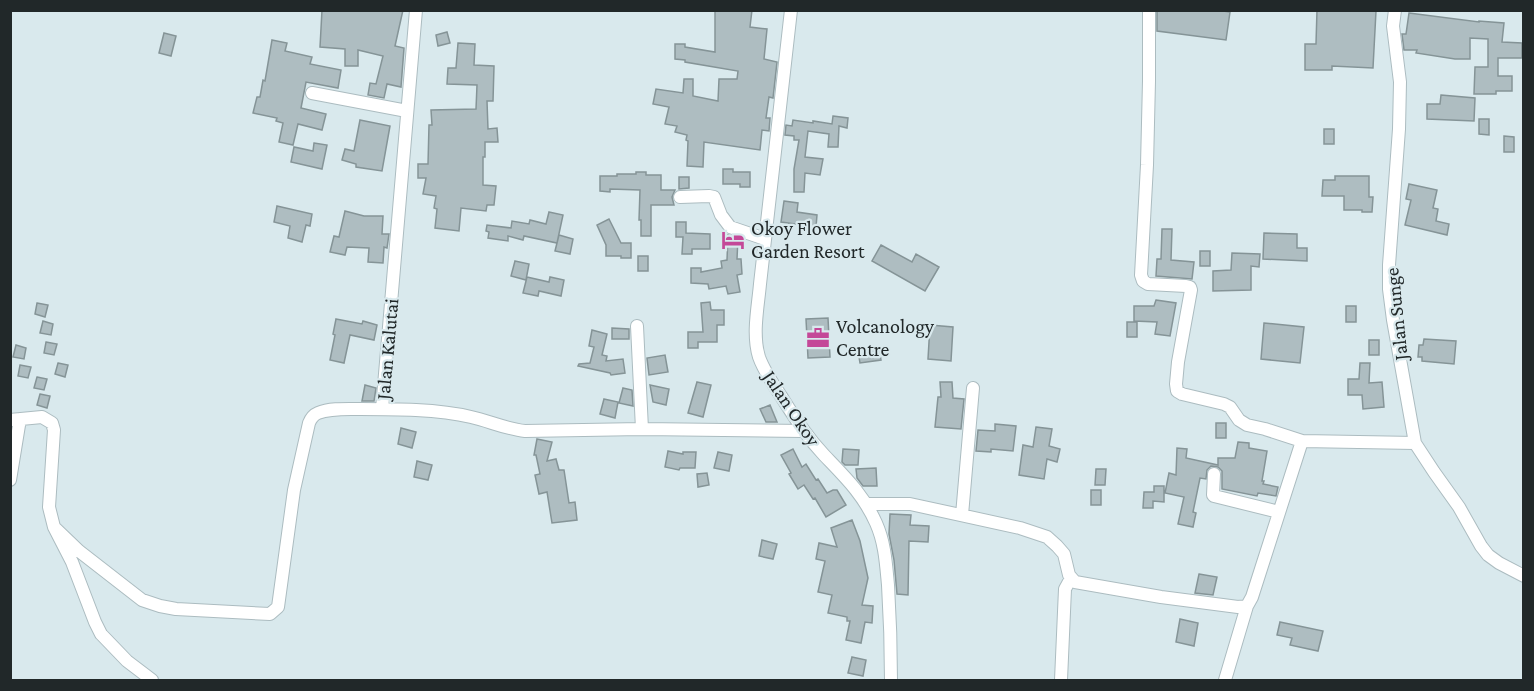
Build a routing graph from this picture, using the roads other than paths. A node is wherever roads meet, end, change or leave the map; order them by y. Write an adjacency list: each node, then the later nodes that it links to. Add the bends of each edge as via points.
1 (416, 10): 6 (street, Jalan Kalutai)
2 (791, 10): 8 (street, Jalan Okoy)
3 (1149, 10): 15 (street, via 1141,275 1148,284 1186,286 1191,290 1178,363 1178,391 1224,404 1247,425)
4 (1395, 10): 16 (street, Jalan Sunge, via 1399,129 1389,289)
5 (312, 93): 6 (street)
6 (407, 111): 11 (street, Jalan Kalutai)
7 (680, 197): 8 (street, via 714,197 730,227)
8 (765, 239): 14 (street, Jalan Okoy, via 756,333 759,357)
9 (637, 326): 13 (street)
10 (973, 388): 21 (street)
11 (382, 409): 13 (street, Jalan Kalutai, via 453,414 525,430); 22 (street, via 326,411 311,418 294,490 278,608 270,614 176,609 142,600)
12 (15, 420): 18 (street); 22 (street, via 42,417 52,423 49,507)
13 (642, 429): 14 (street, Jalan Kalutai)
14 (803, 431): 19 (street, Jalan Okoy)
15 (1302, 441): 16 (street); 20 (street)
16 (1415, 443): 23 (street, Jalan Sunge, via 1488,555)
17 (1215, 474): 20 (street, via 1214,496)
18 (10, 480)
19 (866, 504): 21 (street, via 910,504); 27 (street, Jalan Okoy, via 885,554)
20 (1279, 512): 25 (street)
21 (962, 515): 24 (street, via 1047,537 1064,554)
22 (54, 527): 26 (street, via 101,634)
23 (1524, 576)
24 (1071, 578): 25 (street, via 1121,591); 28 (street, via 1065,589)
25 (1247, 606): 29 (street)
26 (152, 681)
27 (891, 681)
28 (1061, 681)
29 (1225, 681)

